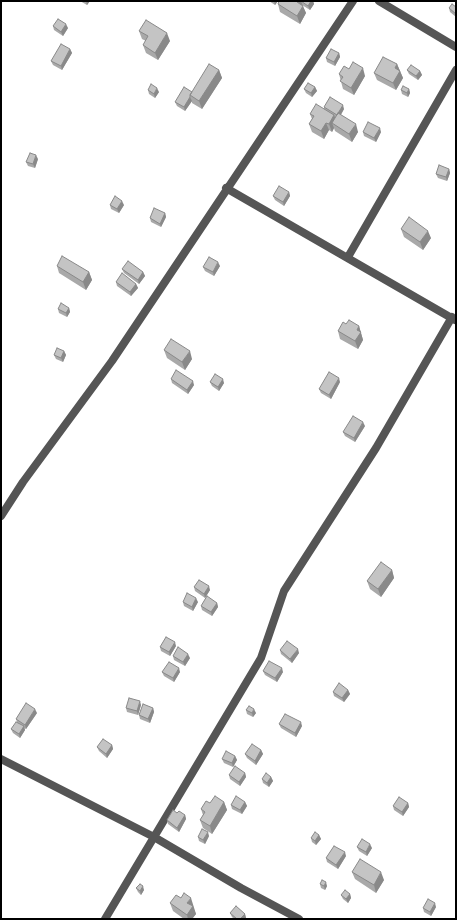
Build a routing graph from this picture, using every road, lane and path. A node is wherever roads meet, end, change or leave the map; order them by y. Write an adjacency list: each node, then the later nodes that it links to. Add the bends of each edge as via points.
1 (353, 1): 5 (street)
2 (379, 1): 3 (street)
3 (456, 47)
4 (456, 70): 6 (street)
5 (226, 188): 6 (street); 8 (street, via 112,361)
6 (348, 257): 7 (street)
7 (454, 319): 10 (street, via 376,448 284,591 261,658)
8 (1, 516)
9 (1, 759): 10 (street)
10 (154, 837): 11 (street); 12 (street)
11 (105, 919)
12 (299, 919)

